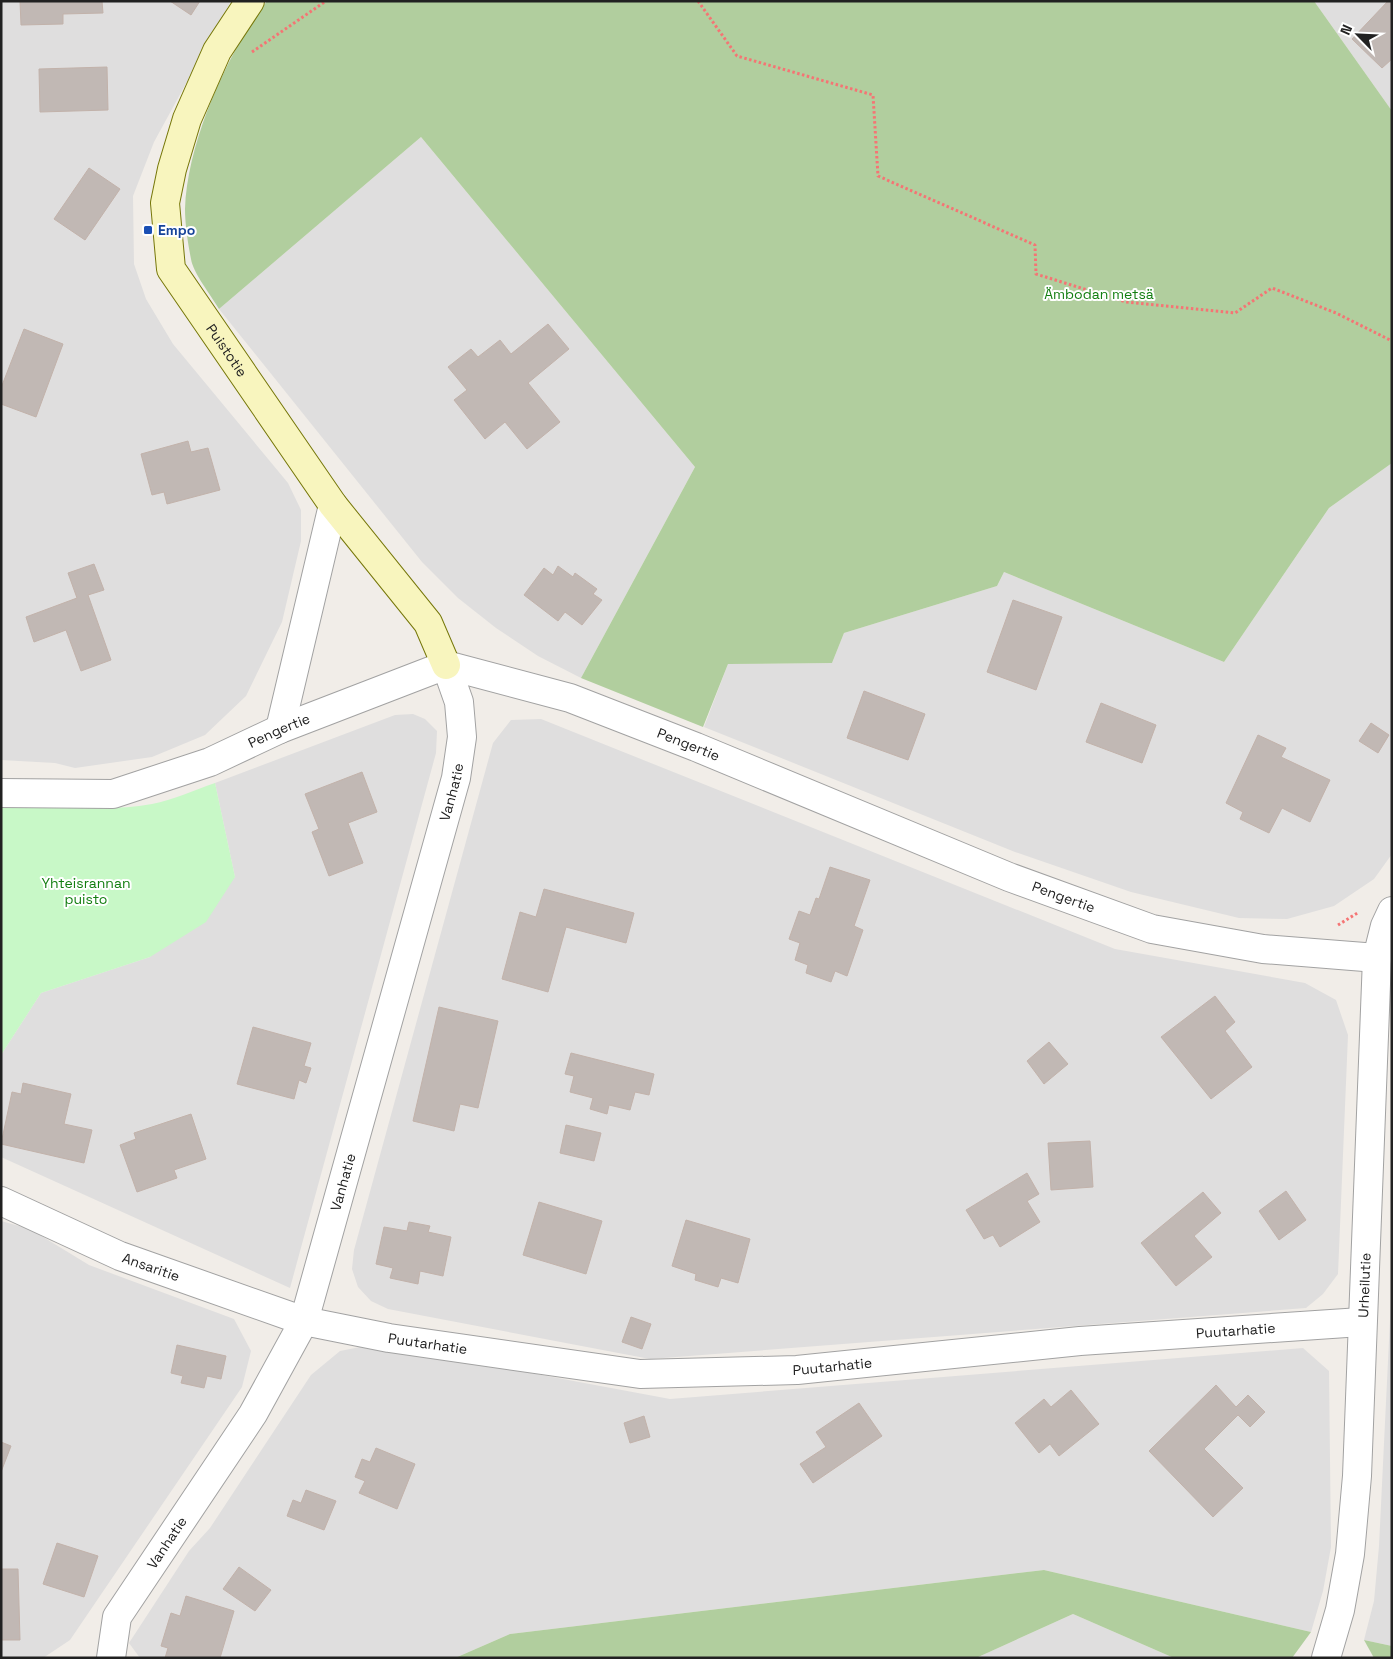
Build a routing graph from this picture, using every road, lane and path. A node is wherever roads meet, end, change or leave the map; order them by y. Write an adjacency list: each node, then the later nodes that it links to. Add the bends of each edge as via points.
1 (250, 1): 6 (street, Puistotie, via 218,51 188,119 172,169 165,203 171,269)
2 (326, 1): 4 (path)
3 (698, 1): 5 (path, via 738,56 873,95 878,176 1035,245 1036,274 1126,302 1235,313 1272,288 1336,313)
4 (248, 55)
5 (1392, 341)
6 (333, 505): 7 (street, Puistotie, via 428,623); 8 (street)
7 (446, 665): 8 (street, Pengertie); 11 (street, Pengertie, via 570,698 1009,877 1152,929 1263,949); 13 (street, Vanhatie, via 459,702 462,737 456,778)
8 (280, 729): 9 (street, Pengertie, via 210,762 112,794)
9 (1, 793)
10 (1392, 911): 11 (street, Urheilutie)
11 (1376, 958): 14 (street, Urheilutie)
12 (1, 1201): 13 (street, Ansaritie, via 120,1256)
13 (304, 1321): 14 (street, Puutarhatie, via 389,1338 640,1374 797,1370 1080,1341); 15 (street, Vanhatie, via 253,1414 117,1617)
14 (1361, 1322): 16 (street, Urheilutie, via 1357,1476 1350,1554 1340,1610)
15 (111, 1658)
16 (1326, 1658)

